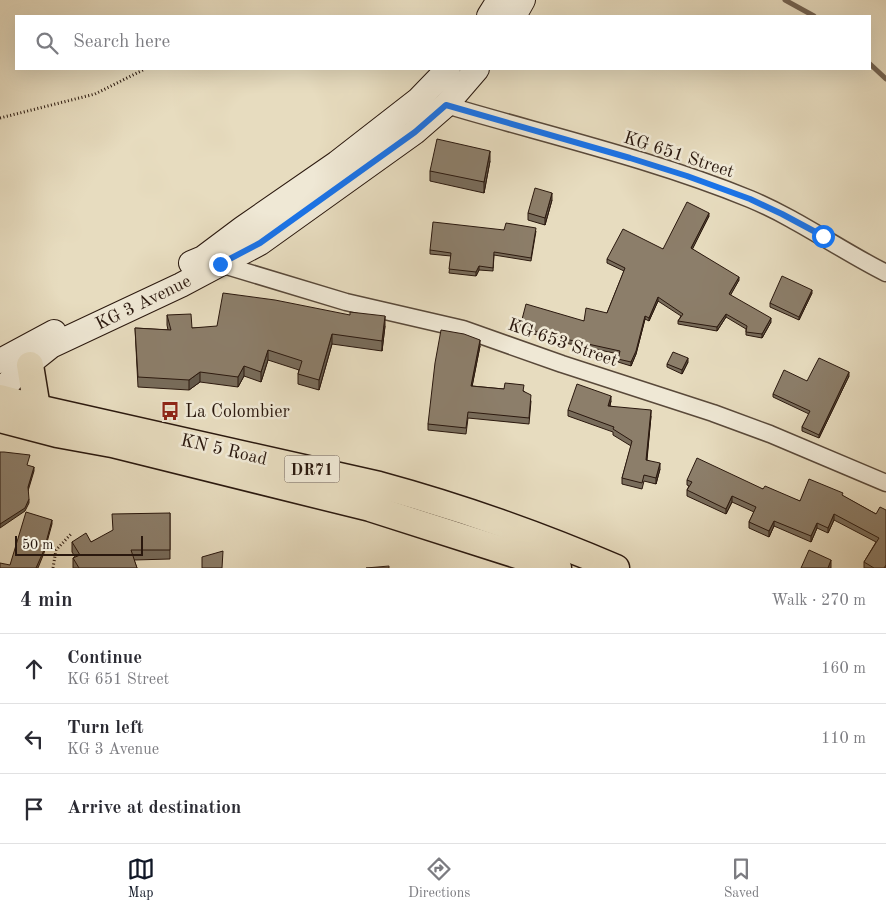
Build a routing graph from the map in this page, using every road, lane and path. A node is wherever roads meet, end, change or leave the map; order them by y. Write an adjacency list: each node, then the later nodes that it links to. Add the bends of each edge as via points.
1 (498, 0): 3 (main road)
2 (523, 0): 4 (main road)
3 (490, 15)
4 (515, 15)
5 (143, 70): 9 (path, via 95,94)
6 (447, 70): 12 (main road, KG 3 Avenue, via 418,100 337,163 203,258)
7 (476, 70): 8 (main road, KG 3 Avenue)
8 (446, 105): 10 (main road, KG 3 Avenue, via 415,132 260,243); 11 (street, KG 651 Street, via 630,158 750,199)
9 (0, 118)
10 (220, 264): 13 (main road, KG 3 Avenue, via 51,346); 18 (street, KG 653 Street, via 346,302 463,329 713,413)
11 (886, 273)
12 (0, 362)
13 (30, 365): 14 (main road, KG 3 Avenue, via 16,374); 16 (main road)
14 (0, 393)
15 (0, 398): 16 (main road, KN 5 Road / DR71)
16 (37, 408): 22 (main road, KN 5 Road / DR71, via 388,487 560,544)
17 (0, 419): 21 (main road, KN 5 Road / DR71, via 370,508)
18 (886, 484)
19 (72, 534): 20 (path, via 56,550)
20 (53, 568)
21 (558, 568)
22 (616, 568)

